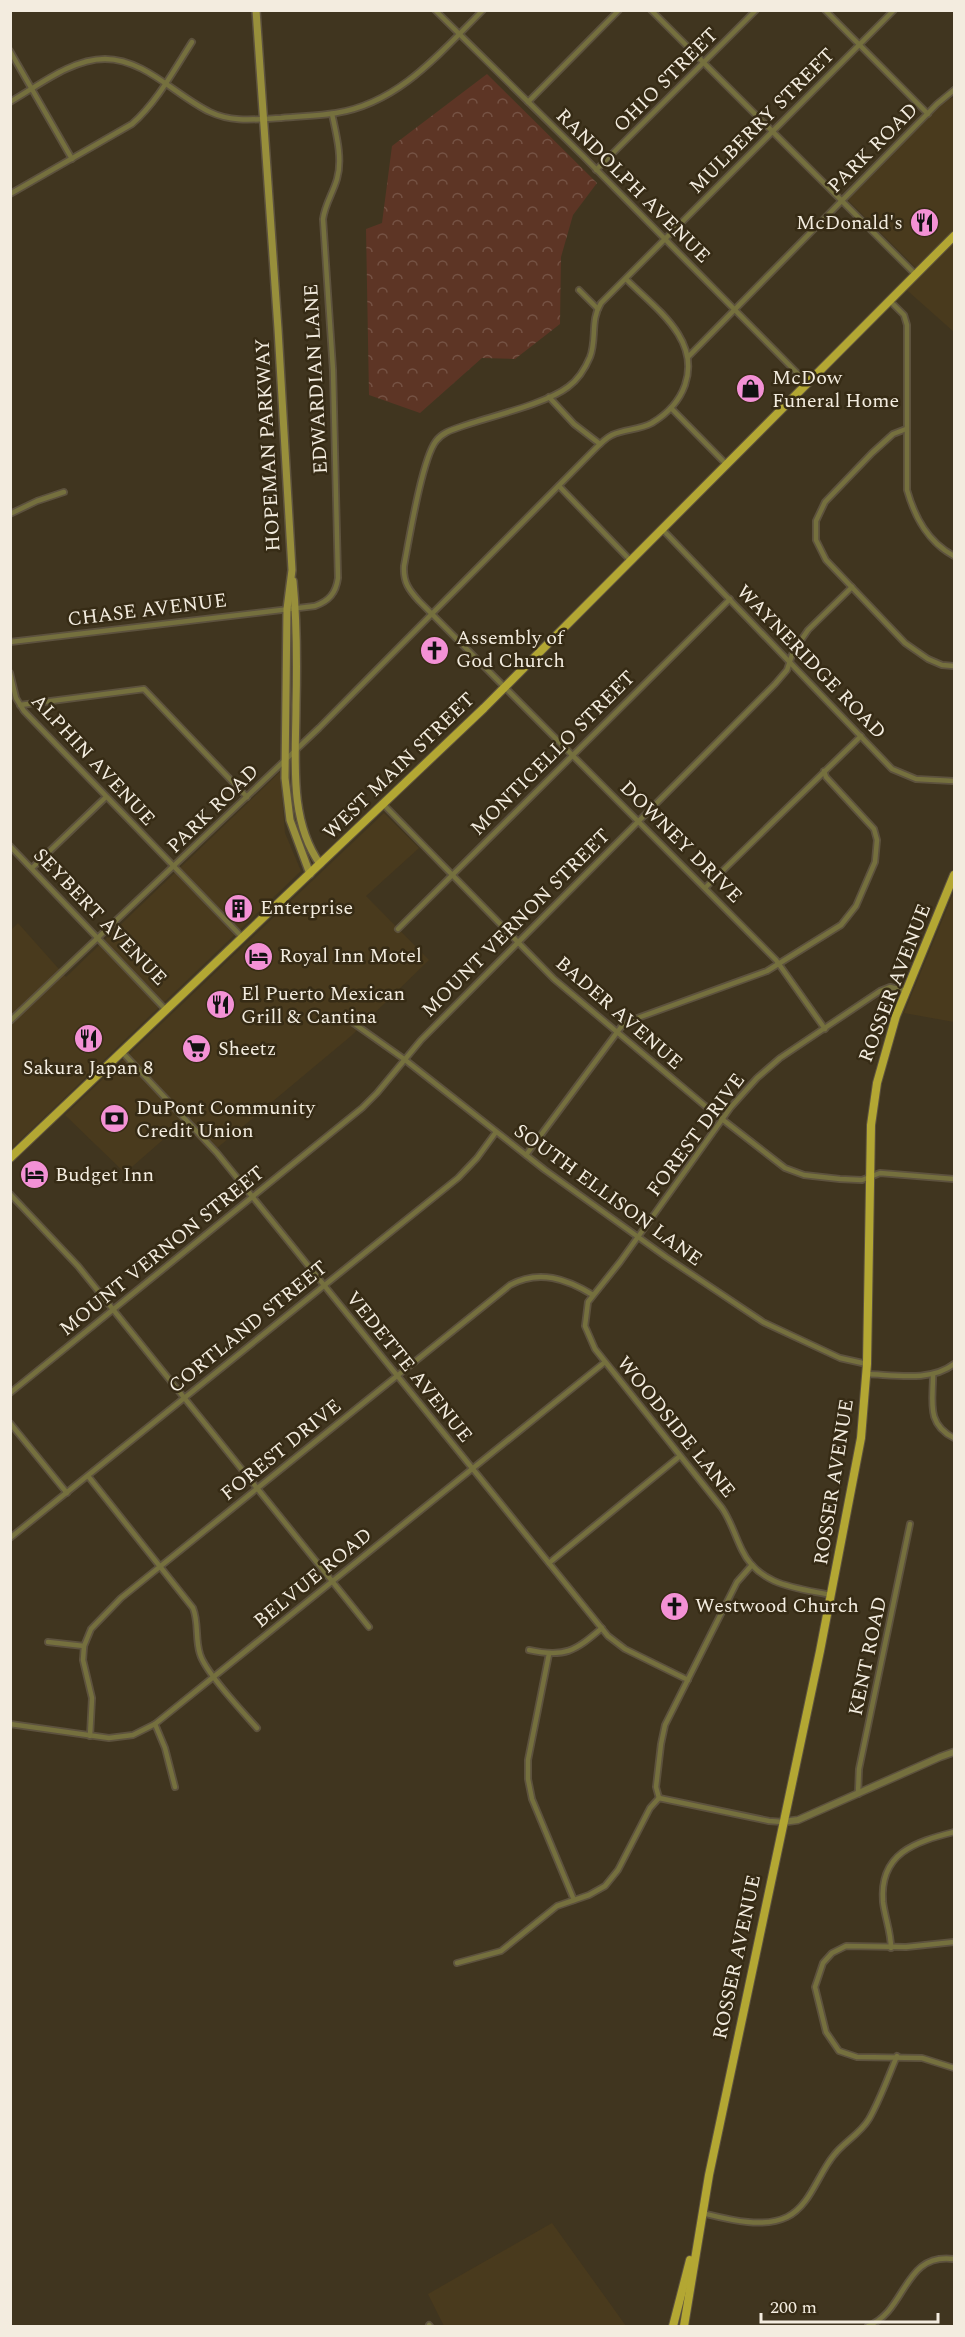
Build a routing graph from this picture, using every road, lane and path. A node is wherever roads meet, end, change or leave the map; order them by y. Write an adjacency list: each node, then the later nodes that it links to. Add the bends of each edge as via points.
1 (256, 10): 21 (main road, HOPEMAN PARKWAY)
2 (435, 10): 9 (street, RANDOLPH AVENUE)
3 (483, 10): 9 (street)
4 (619, 10): 18 (street)
5 (651, 10): 13 (street)
6 (756, 10): 13 (street, OHIO STREET)
7 (825, 10): 11 (street)
8 (894, 10): 11 (street, MULBERRY STREET)
9 (459, 34): 18 (street, RANDOLPH AVENUE); 19 (street, via 404,85 359,107)
10 (192, 42): 14 (street)
11 (859, 46): 20 (street); 22 (street, MULBERRY STREET)
12 (10, 51): 15 (street)
13 (704, 63): 22 (street); 24 (street, OHIO STREET)
14 (165, 84): 15 (street, via 127,63 101,59 71,68); 21 (street, via 219,116); 23 (street, via 132,124)
15 (33, 90): 17 (street); 23 (street)
16 (954, 90): 20 (street, PARK ROAD)
17 (10, 102)
18 (528, 102): 24 (street, RANDOLPH AVENUE)
19 (332, 114): 21 (street); 51 (street, EDWARDIAN LANE, via 339,169 323,219 333,370 338,578 335,592 324,602)
20 (928, 114): 26 (street, PARK ROAD)
21 (263, 119): 48 (main road, HOPEMAN PARKWAY)
22 (773, 132): 26 (street); 28 (street, MULBERRY STREET)
23 (72, 159): 25 (street)
24 (596, 170): 28 (street, RANDOLPH AVENUE)
25 (10, 194)
26 (842, 201): 29 (street); 34 (street, PARK ROAD)
27 (954, 236): 29 (main road, WEST MAIN STREET)
28 (665, 240): 30 (street, MULBERRY STREET); 34 (street, RANDOLPH AVENUE)
29 (916, 275): 32 (main road, WEST MAIN STREET)
30 (626, 279): 33 (street, MULBERRY STREET); 35 (street, via 675,329)
31 (579, 290): 33 (street)
32 (890, 301): 36 (main road, WEST MAIN STREET); 39 (street, via 904,315 907,325)
33 (598, 309): 37 (street, via 592,350 585,367 573,383)
34 (734, 309): 35 (street, PARK ROAD); 36 (street, RANDOLPH AVENUE)
35 (688, 357): 38 (street, via 684,388)
36 (808, 384): 41 (main road, WEST MAIN STREET)
37 (549, 397): 40 (street); 53 (street, DOWNEY DRIVE, via 459,427 435,443 427,460 404,573 408,588)
38 (671, 408): 40 (street, via 649,424); 41 (street)
39 (906, 429): 46 (street, via 906,483 914,510 931,538); 49 (street, via 893,434 872,453 829,496 818,516 815,531 819,549)
40 (600, 444): 42 (street, PARK ROAD)
41 (727, 465): 45 (main road, WEST MAIN STREET)
42 (559, 486): 47 (street); 53 (street, PARK ROAD)
43 (64, 492): 44 (street)
44 (10, 514)
45 (663, 530): 47 (main road, WEST MAIN STREET); 50 (street, WAYNERIDGE ROAD)
46 (954, 556)
47 (631, 561): 58 (main road, WEST MAIN STREET)
48 (292, 570): 51 (main road); 52 (main road, HOPEMAN PARKWAY)
49 (852, 588): 55 (street, MOUNT VERNON STREET, via 808,630); 56 (street, via 913,650 936,663)
50 (730, 599): 55 (street, WAYNERIDGE ROAD); 62 (street, MONTICELLO STREET)
51 (296, 608): 52 (street, EDWARDIAN LANE); 61 (main road)
52 (287, 609): 54 (street, CHASE AVENUE); 63 (main road, HOPEMAN PARKWAY)
53 (432, 614): 58 (street, DOWNEY DRIVE); 61 (street, PARK ROAD)
54 (10, 642)
55 (790, 662): 60 (street, WAYNERIDGE ROAD); 69 (street, MOUNT VERNON STREET, via 768,692)
56 (954, 666)
57 (10, 673): 59 (street, ALPHIN AVENUE)
58 (505, 687): 62 (street, DOWNEY DRIVE); 68 (main road, WEST MAIN STREET)
59 (20, 705): 66 (street, ALPHIN AVENUE); 67 (street, via 144,689)
60 (861, 736): 64 (street); 65 (street, WAYNERIDGE ROAD, via 901,775)
61 (295, 750): 63 (street, PARK ROAD); 71 (main road, via 303,826 310,851)
62 (572, 754): 69 (street, DOWNEY DRIVE); 75 (street, MONTICELLO STREET)
63 (285, 760): 67 (street, PARK ROAD); 74 (main road, HOPEMAN PARKWAY, via 290,820)
64 (824, 771): 77 (street); 82 (street, via 874,829 875,862 849,916)
65 (954, 780)
66 (106, 796): 72 (street, ALPHIN AVENUE); 73 (street)
67 (247, 797): 72 (street, PARK ROAD)
68 (384, 804): 71 (main road, WEST MAIN STREET); 75 (street, BADER AVENUE)
69 (639, 821): 77 (street, DOWNEY DRIVE); 81 (street, MOUNT VERNON STREET)
70 (10, 846): 73 (street, SEYBERT AVENUE)
71 (320, 864): 74 (main road, WEST MAIN STREET)
72 (174, 867): 79 (street, ALPHIN AVENUE); 80 (street, PARK ROAD)
73 (32, 868): 80 (street, SEYBERT AVENUE)
74 (310, 874): 79 (main road, WEST MAIN STREET)
75 (453, 874): 78 (street, MONTICELLO STREET); 81 (street, BADER AVENUE)
76 (954, 875): 83 (main road, ROSSER AVENUE)
77 (706, 887): 82 (street, DOWNEY DRIVE)
78 (398, 929)
79 (242, 937): 84 (main road, WEST MAIN STREET)
80 (100, 938): 84 (street, SEYBERT AVENUE); 86 (street, PARK ROAD)
81 (518, 942): 88 (street, BADER AVENUE, via 554,979); 90 (street, MOUNT VERNON STREET)
82 (780, 964): 87 (street, DOWNEY DRIVE); 88 (street, via 632,1020)
83 (906, 991): 87 (street, FOREST DRIVE, via 883,989); 95 (main road, ROSSER AVENUE, via 876,1083)
84 (166, 1010): 89 (main road, WEST MAIN STREET)
85 (349, 1020): 90 (street, SOUTH ELLISON LANE)
86 (10, 1021)
87 (825, 1029): 91 (street, FOREST DRIVE, via 770,1066)
88 (616, 1031): 91 (street, BADER AVENUE); 93 (street)
89 (122, 1052): 94 (main road, WEST MAIN STREET); 98 (street, VEDETTE AVENUE)
90 (404, 1059): 92 (street, SOUTH ELLISON LANE); 98 (street, MOUNT VERNON STREET, via 362,1108)
91 (722, 1119): 95 (street, BADER AVENUE, via 791,1171 840,1179 862,1180); 99 (street, FOREST DRIVE)
92 (496, 1132): 93 (street, SOUTH ELLISON LANE); 100 (street, CORTLAND STREET, via 458,1178)
93 (526, 1155): 99 (street, SOUTH ELLISON LANE)
94 (10, 1158)
95 (871, 1176): 96 (street, BADER AVENUE, via 880,1173); 104 (main road, ROSSER AVENUE)
96 (954, 1179)
97 (10, 1194): 102 (street, via 78,1266)
98 (253, 1197): 100 (street, VEDETTE AVENUE); 102 (street, MOUNT VERNON STREET)
99 (639, 1237): 101 (street, WOODSIDE LANE); 104 (street, SOUTH ELLISON LANE, via 777,1330 840,1358)
100 (324, 1285): 108 (street, VEDETTE AVENUE); 110 (street, CORTLAND STREET)
101 (593, 1295): 103 (street, WOODSIDE LANE, via 586,1310 585,1326); 108 (street, FOREST DRIVE, via 569,1282 547,1277 516,1282)
102 (113, 1310): 109 (street, MOUNT VERNON STREET); 110 (street)
103 (605, 1362): 113 (street, WOODSIDE LANE); 114 (street, BELVUE ROAD)
104 (867, 1364): 106 (main road, ROSSER AVENUE)
105 (954, 1364): 107 (street)
106 (867, 1374): 107 (street); 124 (main road, ROSSER AVENUE, via 857,1467)
107 (933, 1375): 112 (street, via 934,1420 940,1430)
108 (397, 1376): 114 (street, VEDETTE AVENUE); 116 (street, FOREST DRIVE)
109 (10, 1393)
110 (184, 1398): 115 (street, CORTLAND STREET); 116 (street)
111 (10, 1423): 117 (street)
112 (954, 1438)
113 (680, 1456): 120 (street); 121 (street, WOODSIDE LANE, via 727,1515)
114 (472, 1469): 120 (street, VEDETTE AVENUE); 123 (street, BELVUE ROAD)
115 (88, 1476): 117 (street, CORTLAND STREET); 122 (street)
116 (258, 1489): 122 (street, FOREST DRIVE); 123 (street)
117 (67, 1493): 119 (street, CORTLAND STREET)
118 (910, 1524): 139 (street, KENT ROAD, via 859,1769)
119 (10, 1538)
120 (549, 1563): 126 (street, VEDETTE AVENUE)
121 (752, 1565): 124 (street, WOODSIDE LANE, via 779,1584); 132 (street, via 737,1582)
122 (161, 1566): 128 (street, FOREST DRIVE, via 99,1619); 131 (street, via 193,1608 199,1652)
123 (333, 1581): 125 (street); 131 (street, BELVUE ROAD)
124 (831, 1595): 141 (main road, ROSSER AVENUE)
125 (369, 1627)
126 (602, 1629): 130 (street, via 573,1650); 132 (street, VEDETTE AVENUE, via 625,1649)
127 (48, 1642): 128 (street)
128 (84, 1646): 136 (street, via 83,1660 92,1698)
129 (529, 1650): 130 (street)
130 (549, 1654): 143 (street, via 532,1739 530,1790)
131 (215, 1677): 134 (street, BELVUE ROAD); 135 (street)
132 (688, 1680): 140 (street, via 662,1737 656,1787)
133 (10, 1724): 136 (street, BELVUE ROAD)
134 (155, 1724): 136 (street, BELVUE ROAD, via 133,1735); 138 (street)
135 (257, 1728)
136 (90, 1736)
137 (954, 1752): 139 (street)
138 (175, 1787)
139 (858, 1794): 141 (street, via 798,1820)
140 (659, 1798): 141 (street); 143 (street, via 610,1880 597,1892)
141 (783, 1822): 149 (main road, ROSSER AVENUE)
142 (954, 1832): 145 (street, via 909,1848 889,1864 883,1891)
143 (574, 1900): 146 (street, via 548,1912 501,1951)
144 (954, 1942): 145 (street)
145 (891, 1948): 147 (street, via 839,1948 823,1963 815,1987 826,2032 838,2051 857,2057)
146 (457, 1963)
147 (897, 2056): 148 (street, via 922,2058); 149 (street, via 869,2118 836,2152 793,2213 753,2222)
148 (954, 2068)
149 (702, 2212): 150 (main road, ROSSER AVENUE)
150 (697, 2239): 152 (main road, ROSSER AVENUE); 153 (main road, ROSSER AVENUE)
151 (954, 2259): 154 (street, via 942,2258 920,2266 888,2314)
152 (673, 2326)
153 (684, 2326)
154 (868, 2326)

